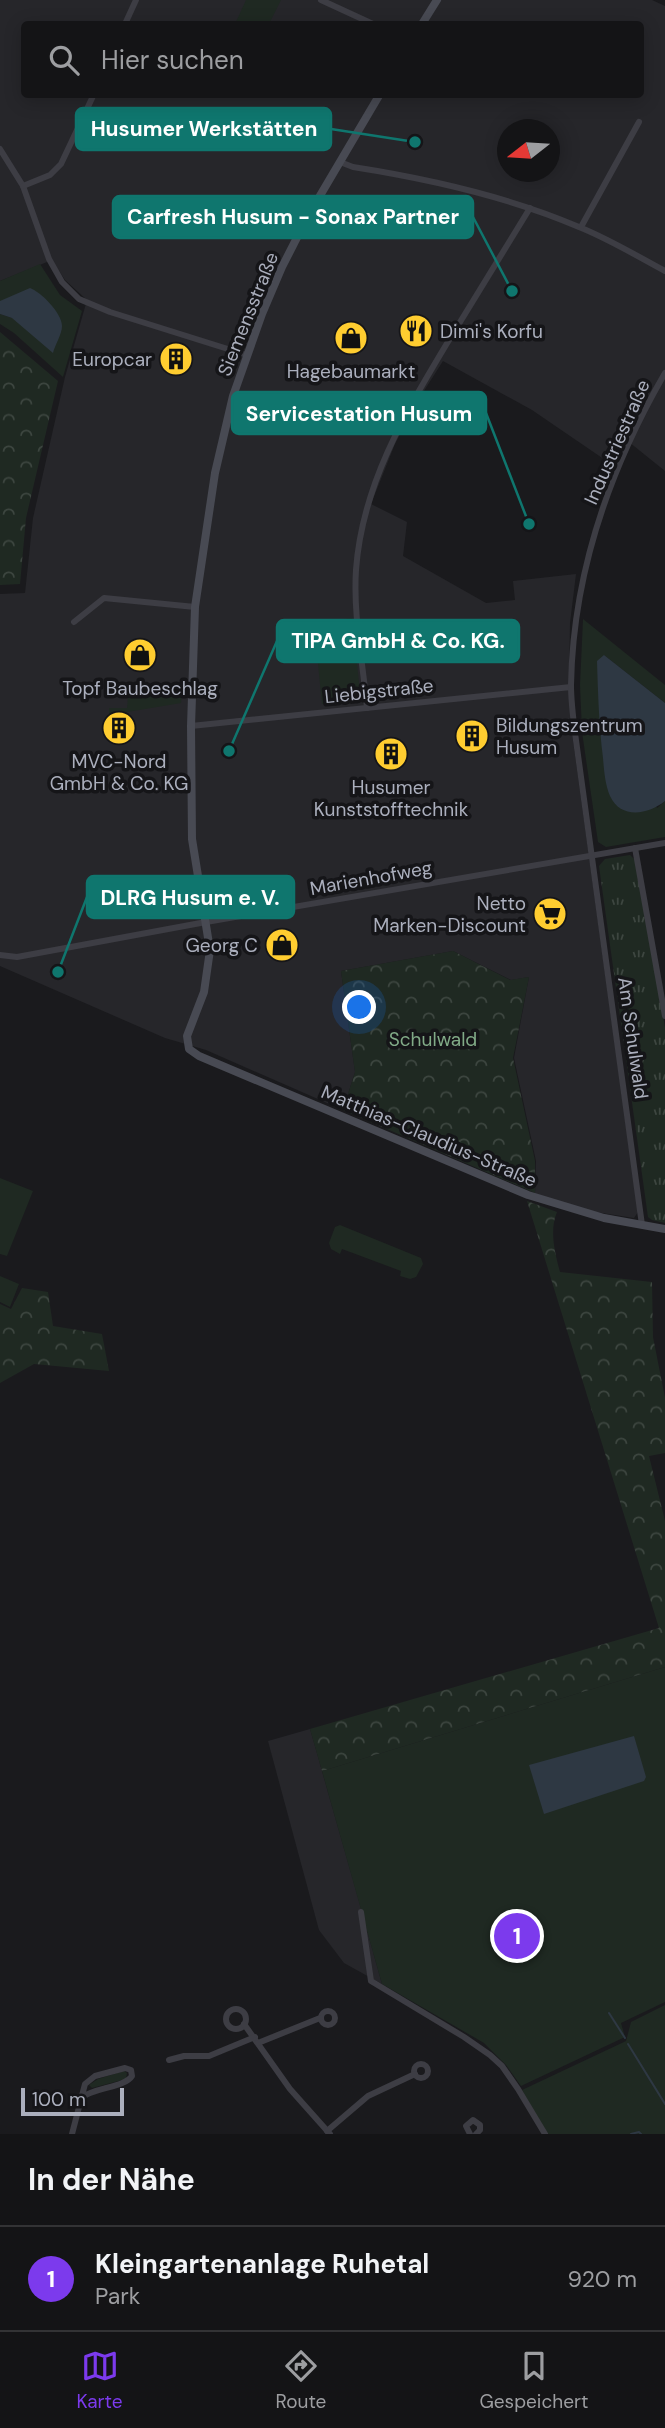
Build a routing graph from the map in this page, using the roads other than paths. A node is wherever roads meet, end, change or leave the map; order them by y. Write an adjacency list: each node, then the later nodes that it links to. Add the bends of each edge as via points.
1 (136, 0): 4 (street)
2 (321, 0): 5 (street)
3 (437, 0): 6 (street)
4 (126, 21)
5 (366, 21)
6 (424, 21)
7 (92, 98): 12 (street, via 61,164)
8 (378, 98): 11 (street, Siemensstraße)
9 (639, 122): 14 (street)
10 (0, 149): 12 (street)
11 (340, 162): 13 (street); 16 (street, Siemensstraße, via 282,267)
12 (23, 186): 16 (street, via 49,259 79,299)
13 (530, 208): 14 (street); 21 (street, via 411,403 367,504 356,571)
14 (581, 227): 15 (street)
15 (665, 271)
16 (247, 355): 18 (street, Siemensstraße, via 215,472)
17 (665, 373): 20 (street, Industriestraße, via 603,509 580,589)
18 (195, 607): 19 (street, via 104,598); 22 (street, Siemensstraße)
19 (74, 621)
20 (571, 687): 21 (street, Liebigstraße); 25 (street, Industriestraße)
21 (367, 708): 22 (street, Liebigstraße)
22 (191, 726): 26 (street, Siemensstraße, via 192,839)
23 (665, 844): 24 (street, Marienhofweg)
24 (635, 848): 25 (street, Marienhofweg); 28 (street)
25 (592, 855): 26 (street, Marienhofweg); 30 (street, Am Schulwald)
26 (206, 922): 27 (street, Marienhofweg, via 17,957); 29 (street, Siemensstraße, via 210,950 204,992 187,1036)
27 (0, 955)
28 (665, 1016)
29 (189, 1049): 30 (street, Matthias-Claudius-Straße, via 528,1195 580,1213)
30 (642, 1225): 31 (street, Matthias-Claudius-Straße)
31 (665, 1228)
32 (360, 1912): 41 (street, via 371,1981 490,2055 502,2066)
33 (320, 2018): 35 (street)
34 (244, 2024): 35 (street)
35 (257, 2040): 36 (street, via 209,2056); 39 (street, via 290,2090)
36 (169, 2060)
37 (415, 2074): 39 (street, via 368,2096)
38 (81, 2098): 38 (street, via 85,2084 95,2076 131,2070 128,2081); 40 (street)
39 (329, 2132)
40 (72, 2134)
41 (545, 2134)

